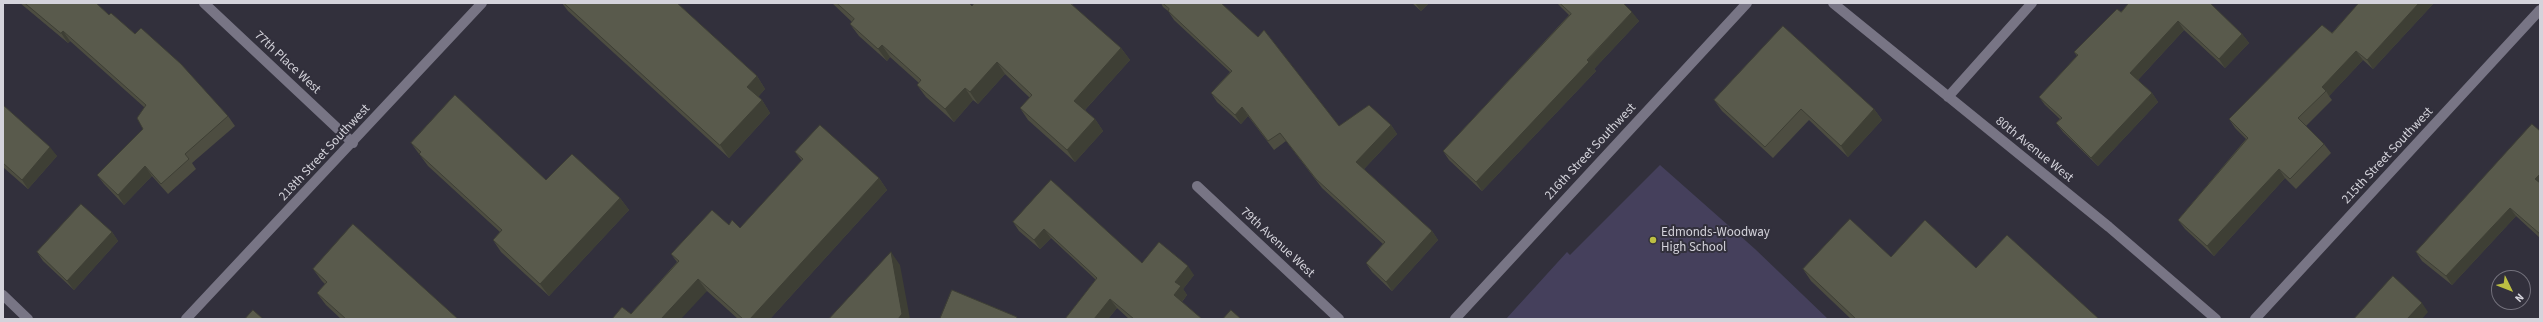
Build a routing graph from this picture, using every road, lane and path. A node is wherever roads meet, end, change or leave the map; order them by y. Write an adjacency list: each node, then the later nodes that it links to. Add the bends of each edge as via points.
1 (204, 3): 8 (street, 77th Place West)
2 (482, 3): 8 (street, 218th Street Southwest)
3 (1747, 3): 14 (street, 216th Street Southwest)
4 (1833, 3): 7 (street, 80th Avenue West)
5 (2032, 3): 7 (street)
6 (2540, 10): 16 (street, 215th Street Southwest)
7 (1948, 97): 15 (street, 80th Avenue West, via 2109,226)
8 (353, 143): 12 (street, 218th Street Southwest)
9 (1197, 186): 13 (street, 79th Avenue West)
10 (3, 296): 11 (street)
11 (28, 319)
12 (186, 319)
13 (1339, 319)
14 (1455, 319)
15 (2216, 319)
16 (2255, 319)

